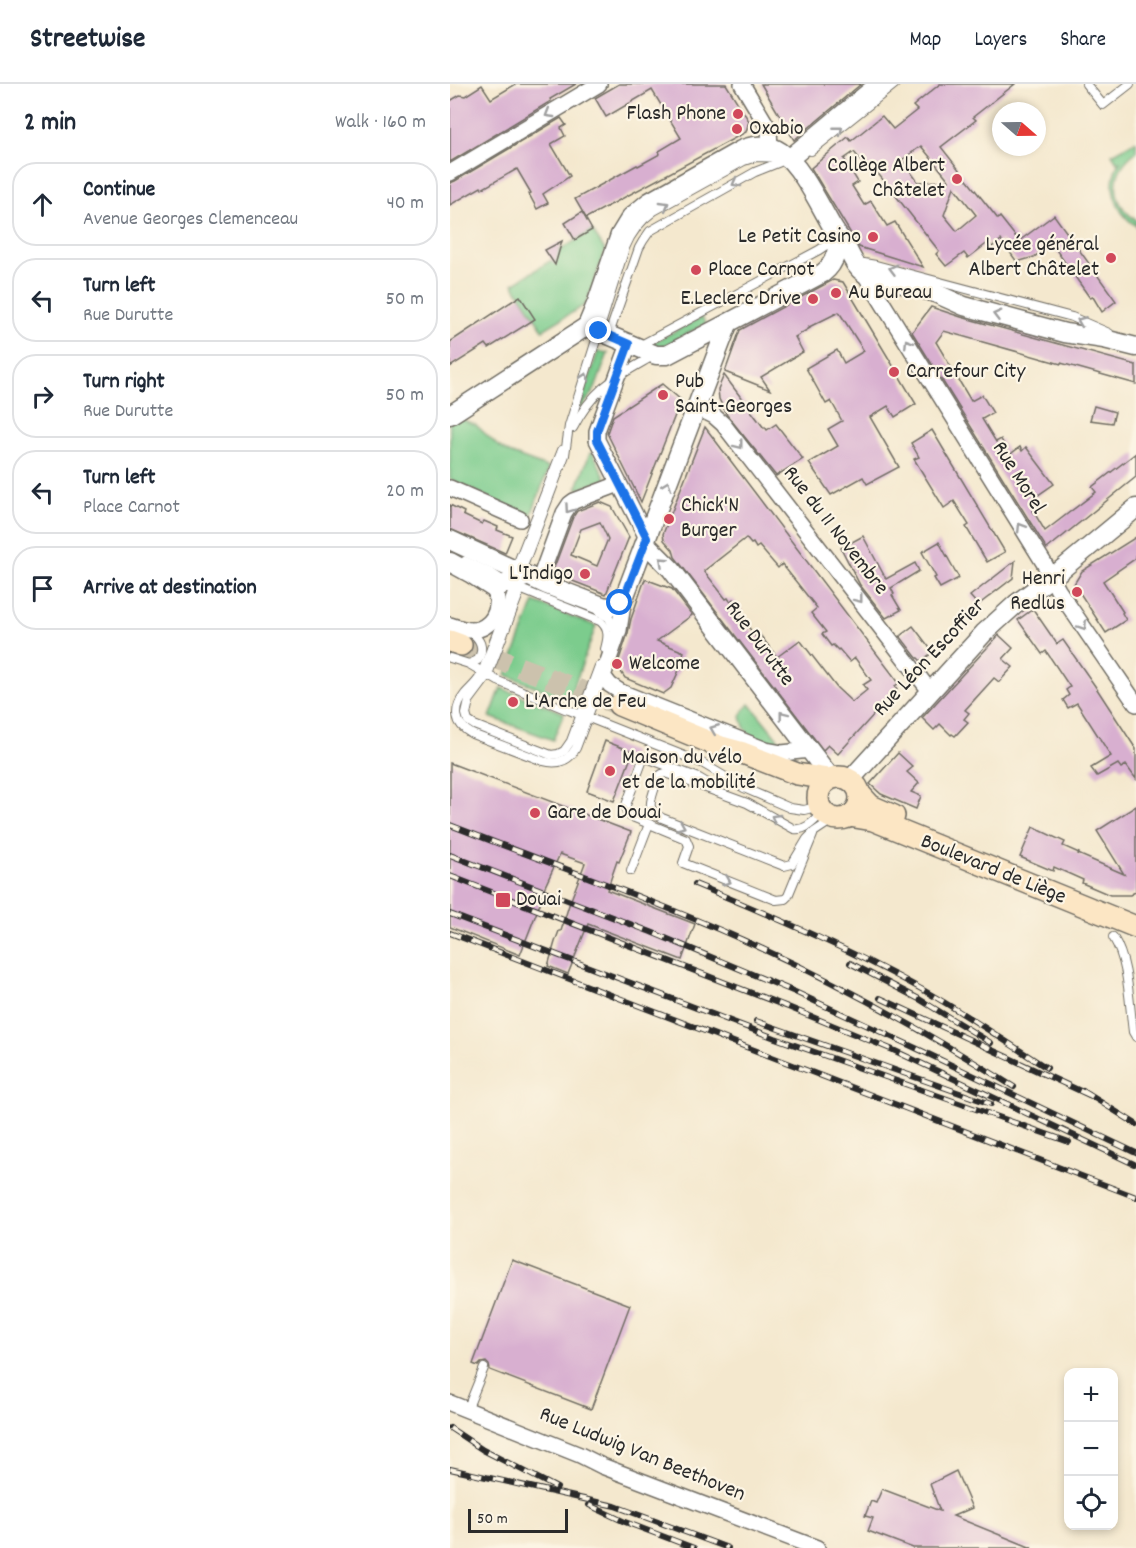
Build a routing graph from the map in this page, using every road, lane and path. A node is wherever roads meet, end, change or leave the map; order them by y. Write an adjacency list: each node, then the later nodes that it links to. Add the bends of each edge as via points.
1 (599, 84): 9 (street, one-way to 9)
2 (742, 84): 7 (street, via 769,129)
3 (879, 84): 8 (street)
4 (895, 84): 8 (lane, one-way to 4, via 817,147)
5 (1086, 84): 6 (lane, via 1103,105)
6 (1130, 84)
7 (770, 148): 8 (street); 12 (street, via 751,146 741,150 649,202 631,217)
8 (789, 159): 10 (lane, one-way to 10, via 755,172); 11 (street); 12 (lane, one-way to 8, via 654,211 748,159)
9 (450, 173)
10 (665, 222): 12 (lane); 15 (lane, via 642,241)
11 (835, 232): 13 (street, via 837,249); 14 (street); 19 (lane, via 819,250)
12 (627, 233): 17 (street, via 597,302)
13 (832, 262): 14 (lane); 16 (street, via 818,276); 21 (lane)
14 (859, 267): 18 (lane, one-way to 14, via 1072,317 876,265); 20 (street, one-way to 14, via 964,306); 35 (street, Rue Morel, one-way to 14)
15 (619, 309): 17 (lane); 17 (lane)
16 (728, 324): 21 (street, via 667,355); 23 (street)
17 (599, 328): 19 (street); 24 (street); 25 (lane, one-way to 17)
18 (1136, 341)
19 (633, 346): 21 (street); 22 (street, Rue Durutte)
20 (1136, 347)
21 (656, 355): 22 (lane)
22 (617, 376): 25 (lane, via 585,407); 26 (street, Rue Durutte, via 597,440)
23 (696, 407): 31 (street, one-way to 23); 43 (street, Rue du 11 Novembre, one-way to 43, via 723,424)
24 (450, 415)
25 (567, 439): 36 (lane, via 565,454)
26 (620, 484): 31 (street, Rue Durutte); 36 (street, one-way to 36, via 570,504)
27 (450, 488): 29 (street)
28 (1136, 508): 35 (street, Rue Léon Escoffier)
29 (520, 519)
30 (450, 540): 36 (street)
31 (646, 540): 37 (street); 48 (street, Rue Durutte, one-way to 31)
32 (450, 548): 36 (lane)
33 (450, 554): 36 (lane)
34 (450, 562): 36 (street, via 470,573)
35 (1052, 577): 43 (street, Rue Léon Escoffier, via 984,633); 44 (street, Rue Morel, one-way to 44)
36 (517, 582): 37 (street, via 609,607); 39 (lane, via 605,615 615,628); 40 (street, via 498,600 495,614); 41 (lane); 46 (lane, via 597,619 607,629 606,646)
37 (624, 598): 39 (street)
38 (450, 625): 40 (street)
39 (615, 643): 42 (street)
40 (460, 647): 41 (lane)
41 (485, 673): 46 (lane); 46 (lane, via 483,684 466,711 469,722 479,728 554,755 567,748)
42 (603, 676): 46 (lane); 48 (street, one-way to 42, via 766,750 621,692)
43 (930, 692): 49 (street, Rue Léon Escoffier)
44 (1136, 704)
45 (619, 705): 47 (main road, Boulevard de Liège)
46 (584, 716): 51 (lane, via 702,763 744,788 790,808)
47 (721, 747): 49 (main road, Boulevard de Liège, via 797,774); 51 (main road, Boulevard de Liège, via 798,786)
48 (810, 750): 49 (street, Rue Durutte)
49 (842, 783): 51 (main road, via 820,788); 51 (main road, via 860,799 858,808); 55 (main road, Boulevard de Liège, via 883,812)
50 (728, 796): 51 (lane, one-way to 50, via 798,830); 52 (lane, via 705,780 644,757 626,809 630,816); 53 (lane, one-way to 53, via 665,773 659,776 651,807 662,818 784,866 792,864)
51 (829, 810): 53 (lane); 56 (main road, Boulevard de Liège, via 873,820)
52 (649, 824): 53 (lane, one-way to 53, via 686,839 689,846 683,863 776,900 788,896); 54 (lane)
53 (814, 832)
54 (631, 871)
55 (1136, 916)
56 (1136, 927)
57 (1113, 937): 58 (lane, via 1120,948)
58 (1136, 1037)
59 (484, 1368): 61 (lane)
60 (450, 1403): 61 (street, Rue Ludwig Van Beethoven)
61 (467, 1410): 62 (street, Rue Ludwig Van Beethoven)
62 (817, 1548)

